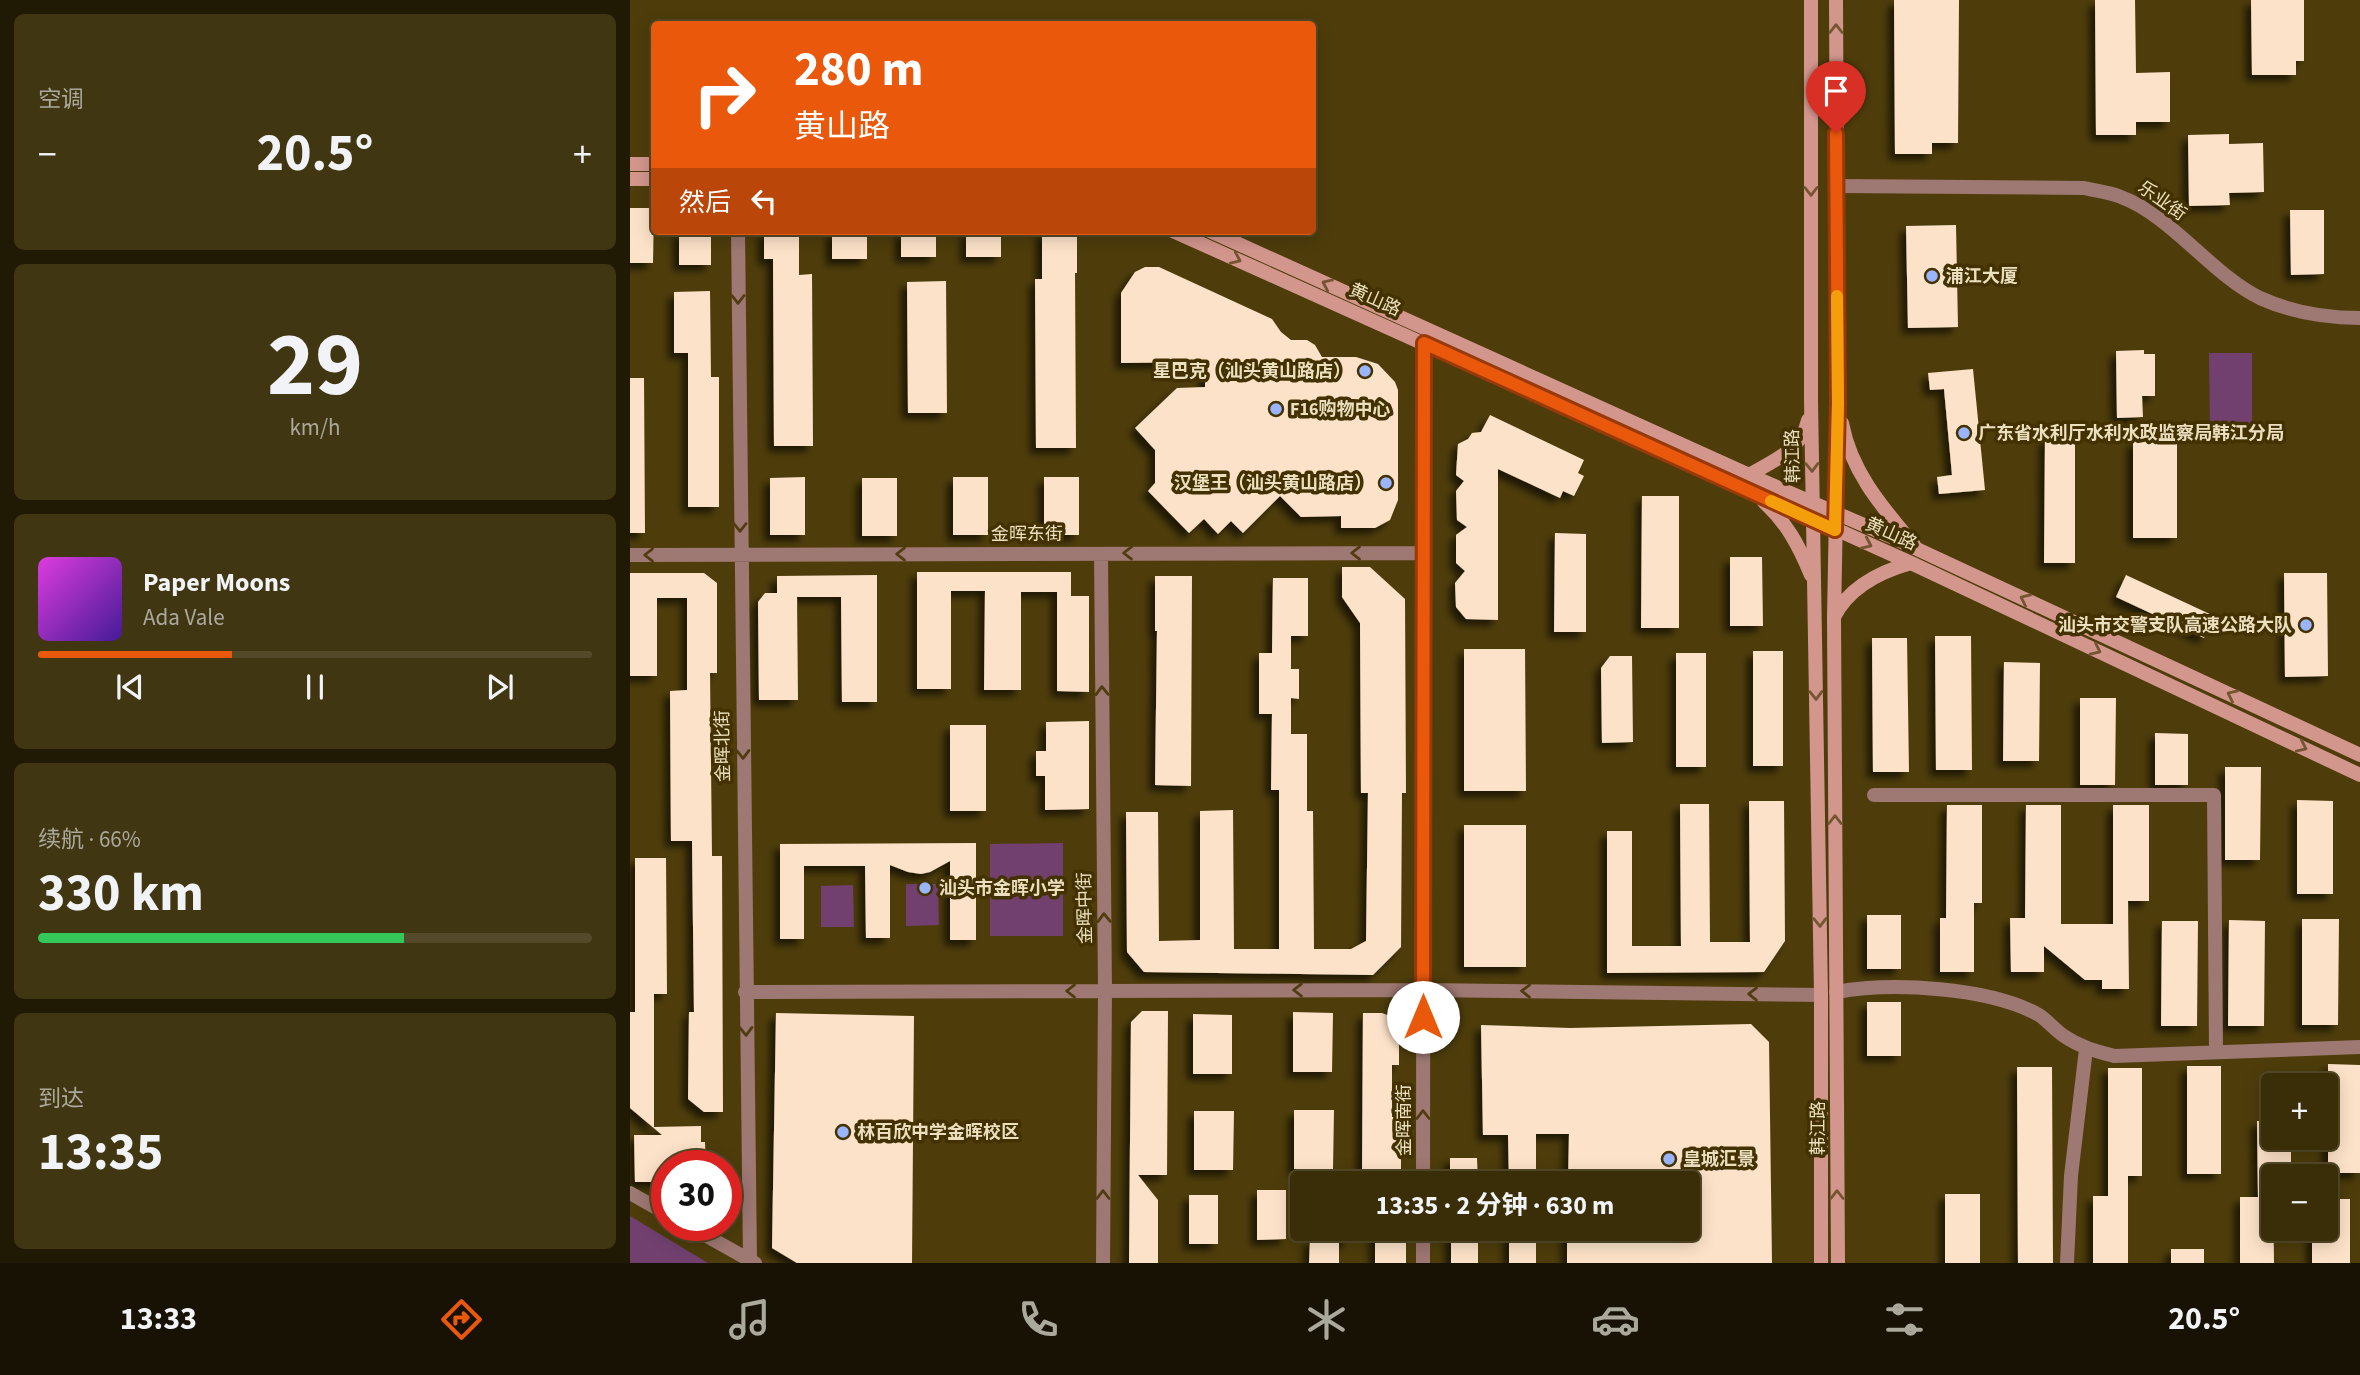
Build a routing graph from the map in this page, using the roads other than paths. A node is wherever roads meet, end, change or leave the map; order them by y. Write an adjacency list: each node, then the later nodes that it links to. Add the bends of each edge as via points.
1 (1811, 0): 13 (street, 韩江路, one-way to 13)
2 (1836, 0): 7 (street, 韩江路, one-way to 2)
3 (630, 164): 4 (street)
4 (651, 164)
5 (630, 179): 6 (street)
6 (651, 179)
7 (1836, 186): 11 (street, 乐业街, via 2084,188 2122,197 2153,215 2259,297 2295,310); 14 (street, 韩江路)
8 (738, 235): 25 (street, 金晖北街, one-way to 25)
9 (1182, 235): 12 (street, 黄山路, one-way to 12)
10 (1219, 235): 15 (street, 黄山路, one-way to 10)
11 (2360, 318)
12 (1424, 343): 16 (street, 黄山路); 22 (street, 金晖南街)
13 (1811, 401): 15 (street, via 1805,430 1793,448); 17 (street, 韩江路, one-way to 17)
14 (1838, 403): 18 (street, 韩江路); 21 (street, via 1854,462 1873,496)
15 (1749, 475): 17 (street, 黄山路)
16 (1752, 492): 19 (street, 黄山路); 27 (street, via 1777,514 1797,542)
17 (1813, 502): 18 (street, 黄山路); 19 (street, 韩江路)
18 (1836, 512): 20 (street, 韩江路); 21 (street, 黄山路)
19 (1813, 520): 20 (street, 黄山路); 27 (street, 韩江路)
20 (1835, 530): 26 (street, 黄山路, one-way to 26); 28 (street, 韩江路)
21 (1917, 549): 29 (street, 黄山路, one-way to 21)
22 (1424, 552): 23 (street, 金晖东街, one-way to 23); 32 (street, 金晖南街)
23 (1101, 554): 25 (street, 金晖东街, one-way to 25); 33 (street, 金晖中街, one-way to 23)
24 (630, 555): 25 (street, 金晖东街, one-way to 24)
25 (740, 555): 34 (street, 金晖北街, one-way to 34)
26 (1911, 563): 28 (street, via 1860,585); 30 (street, 黄山路, one-way to 30)
27 (1814, 583): 35 (street, 韩江路, one-way to 35)
28 (1834, 618): 35 (street, 韩江路, one-way to 28)
29 (2360, 755)
30 (2360, 775)
31 (1874, 796): 38 (street, via 2214,794)
32 (1423, 990): 33 (street, one-way to 33); 35 (street, one-way to 32); 39 (street, 金晖南街, one-way to 32)
33 (1105, 991): 34 (street, one-way to 34); 45 (street, 金晖中街, one-way to 33)
34 (745, 992): 44 (street, 金晖北街, one-way to 44)
35 (1829, 993): 37 (street, via 1862,988 1937,989 2012,1003 2041,1016); 47 (street, 韩江路); 48 (street, 韩江路, one-way to 35)
36 (2360, 1047): 38 (street)
37 (2086, 1049): 38 (street, via 2114,1056); 49 (street, via 2071,1176)
38 (2216, 1052)
39 (1423, 1171)
40 (630, 1193): 41 (street)
41 (651, 1205)
42 (716, 1241): 44 (street)
43 (1423, 1241): 46 (street)
44 (752, 1261)
45 (1103, 1263)
46 (1423, 1263)
47 (1821, 1263)
48 (1838, 1263)
49 (2067, 1263)

